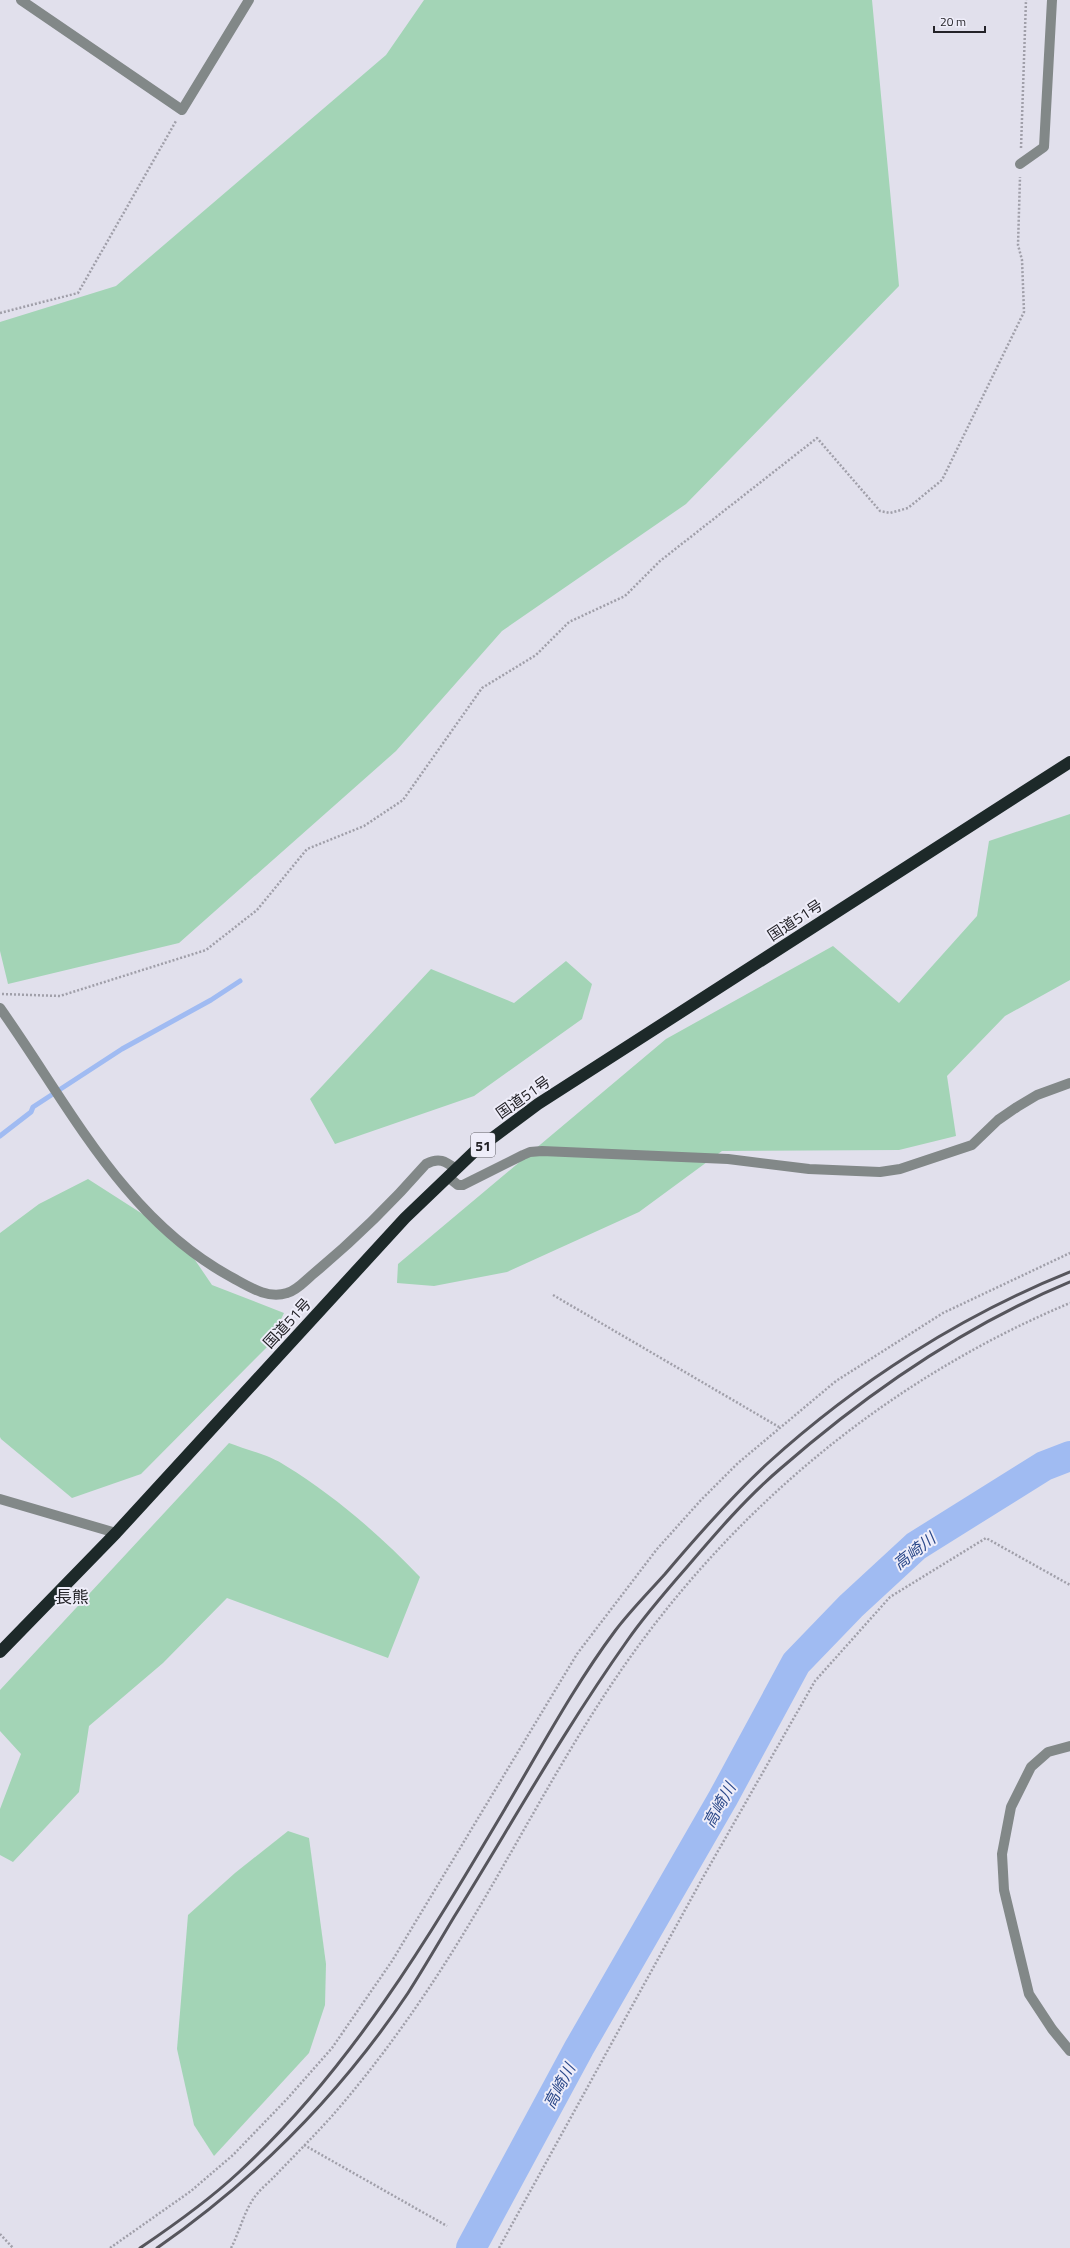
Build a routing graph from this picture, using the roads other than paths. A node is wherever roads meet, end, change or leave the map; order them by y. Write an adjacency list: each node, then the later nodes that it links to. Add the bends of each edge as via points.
1 (21, 0): 2 (street, via 182,110)
2 (248, 0)
3 (1052, 0): 4 (street, via 1044,147)
4 (1020, 164)
5 (1070, 762): 8 (highway, 国道51号 / 51, via 538,1104 475,1151)
6 (0, 1008): 8 (street, via 80,1130 155,1221 183,1247 256,1290 275,1296 290,1293 377,1217 426,1164 434,1160 443,1160)
7 (1070, 1083): 8 (street, via 1037,1095 1018,1107 998,1120 972,1145 900,1169 880,1172 809,1170 728,1159 530,1152 463,1185 458,1185)
8 (452, 1173): 10 (highway, 国道51号 / 51, via 406,1218)
9 (0, 1499): 10 (street)
10 (116, 1533): 11 (highway, 国道51号 / 51)
11 (0, 1652)
12 (1070, 1746): 13 (street, via 1048,1752 1031,1767 1011,1807 1002,1854 1004,1890 1028,1994)
13 (1070, 2051)

